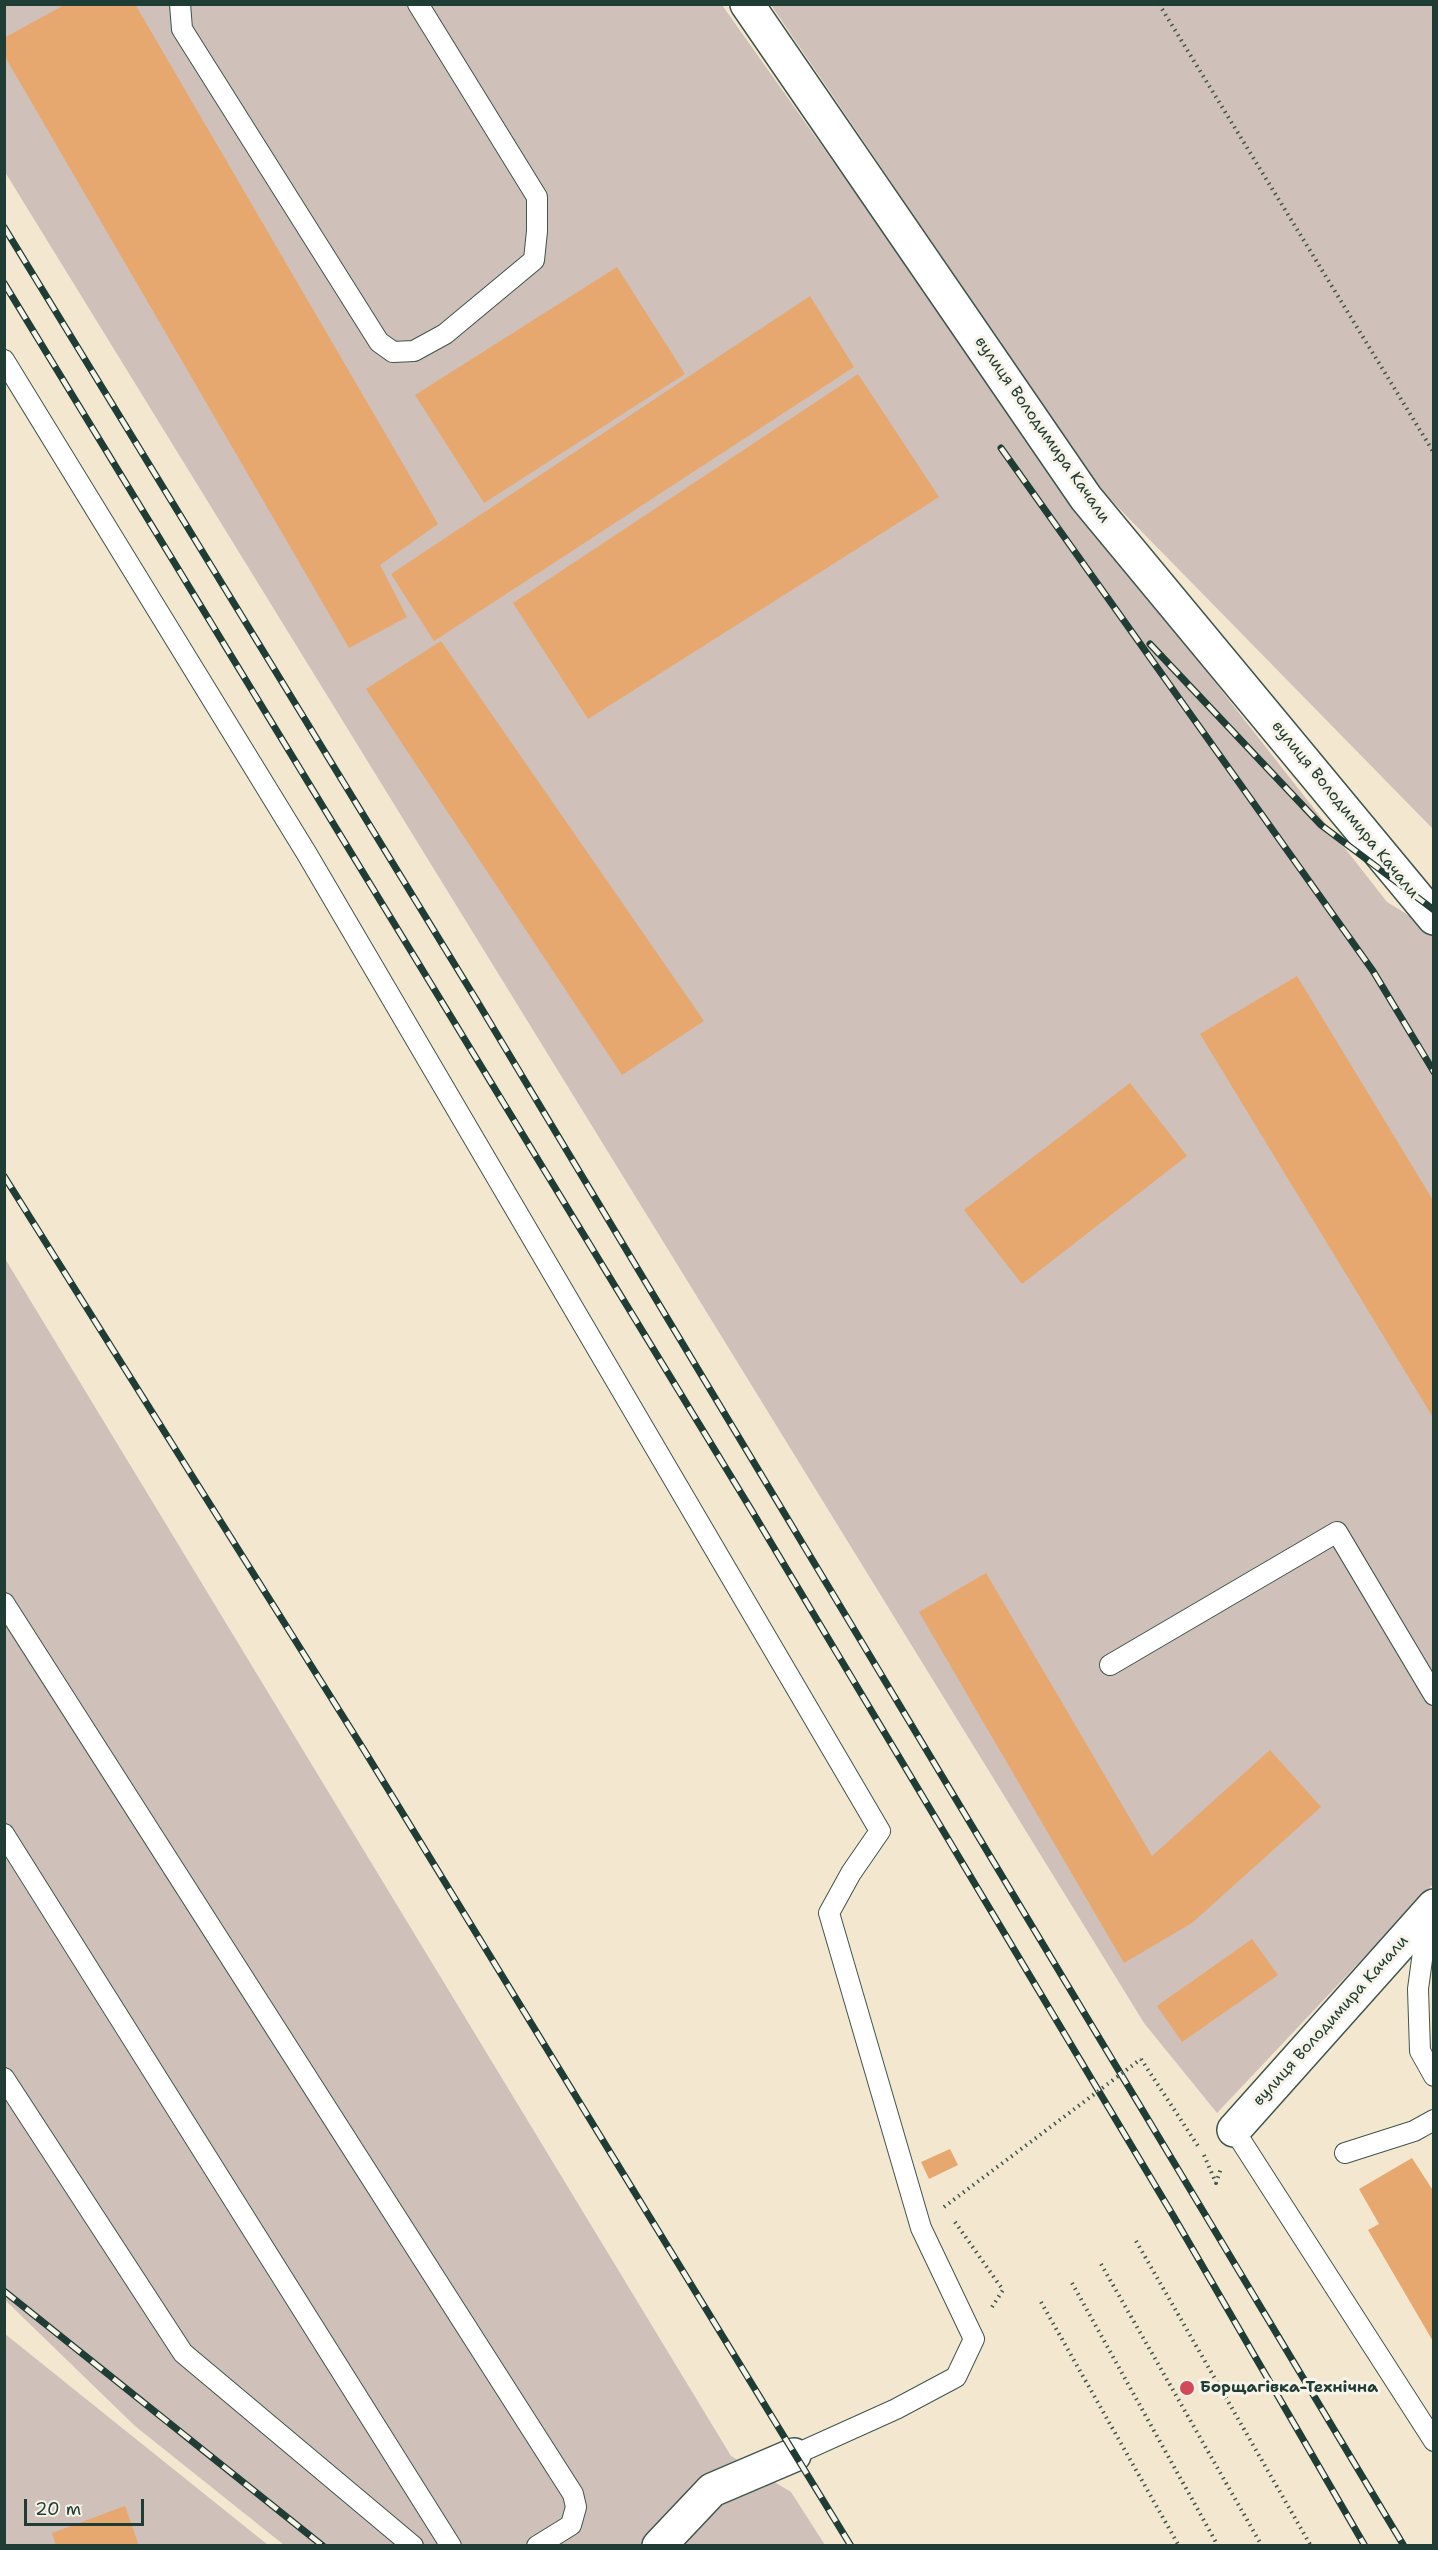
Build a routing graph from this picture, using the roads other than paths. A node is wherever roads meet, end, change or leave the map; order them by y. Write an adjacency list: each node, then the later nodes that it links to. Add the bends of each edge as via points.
1 (180, 4): 2 (lane, via 182,29 379,342 393,352 414,351 445,334 534,260 537,231 537,197)
2 (418, 4)
3 (747, 4): 5 (street, вулиця Володимира Качали, via 1086,498)
4 (4, 360): 19 (lane, via 307,854 880,1831 829,1912 921,2228 974,2339 956,2376 880,2417)
5 (1388, 863): 6 (lane); 7 (street, вулиця Володимира Качали)
6 (1434, 889)
7 (1434, 918)
8 (4, 1603): 22 (lane, via 573,2494 576,2507 571,2525)
9 (1110, 1665): 10 (lane, via 1337,1532)
10 (1434, 1695)
11 (4, 1834): 21 (lane)
12 (1431, 1909): 13 (lane, вулиця Володимира Качали, via 1418,1989 1420,2051); 16 (street, вулиця Володимира Качали)
13 (1434, 2076)
14 (4, 2078): 20 (lane, via 183,2354)
15 (1434, 2120): 17 (lane)
16 (1234, 2130): 18 (lane)
17 (1345, 2153)
18 (1434, 2441)
19 (794, 2455): 23 (street, via 712,2490)
20 (413, 2546)
21 (451, 2546)
22 (537, 2546)
23 (659, 2546)

